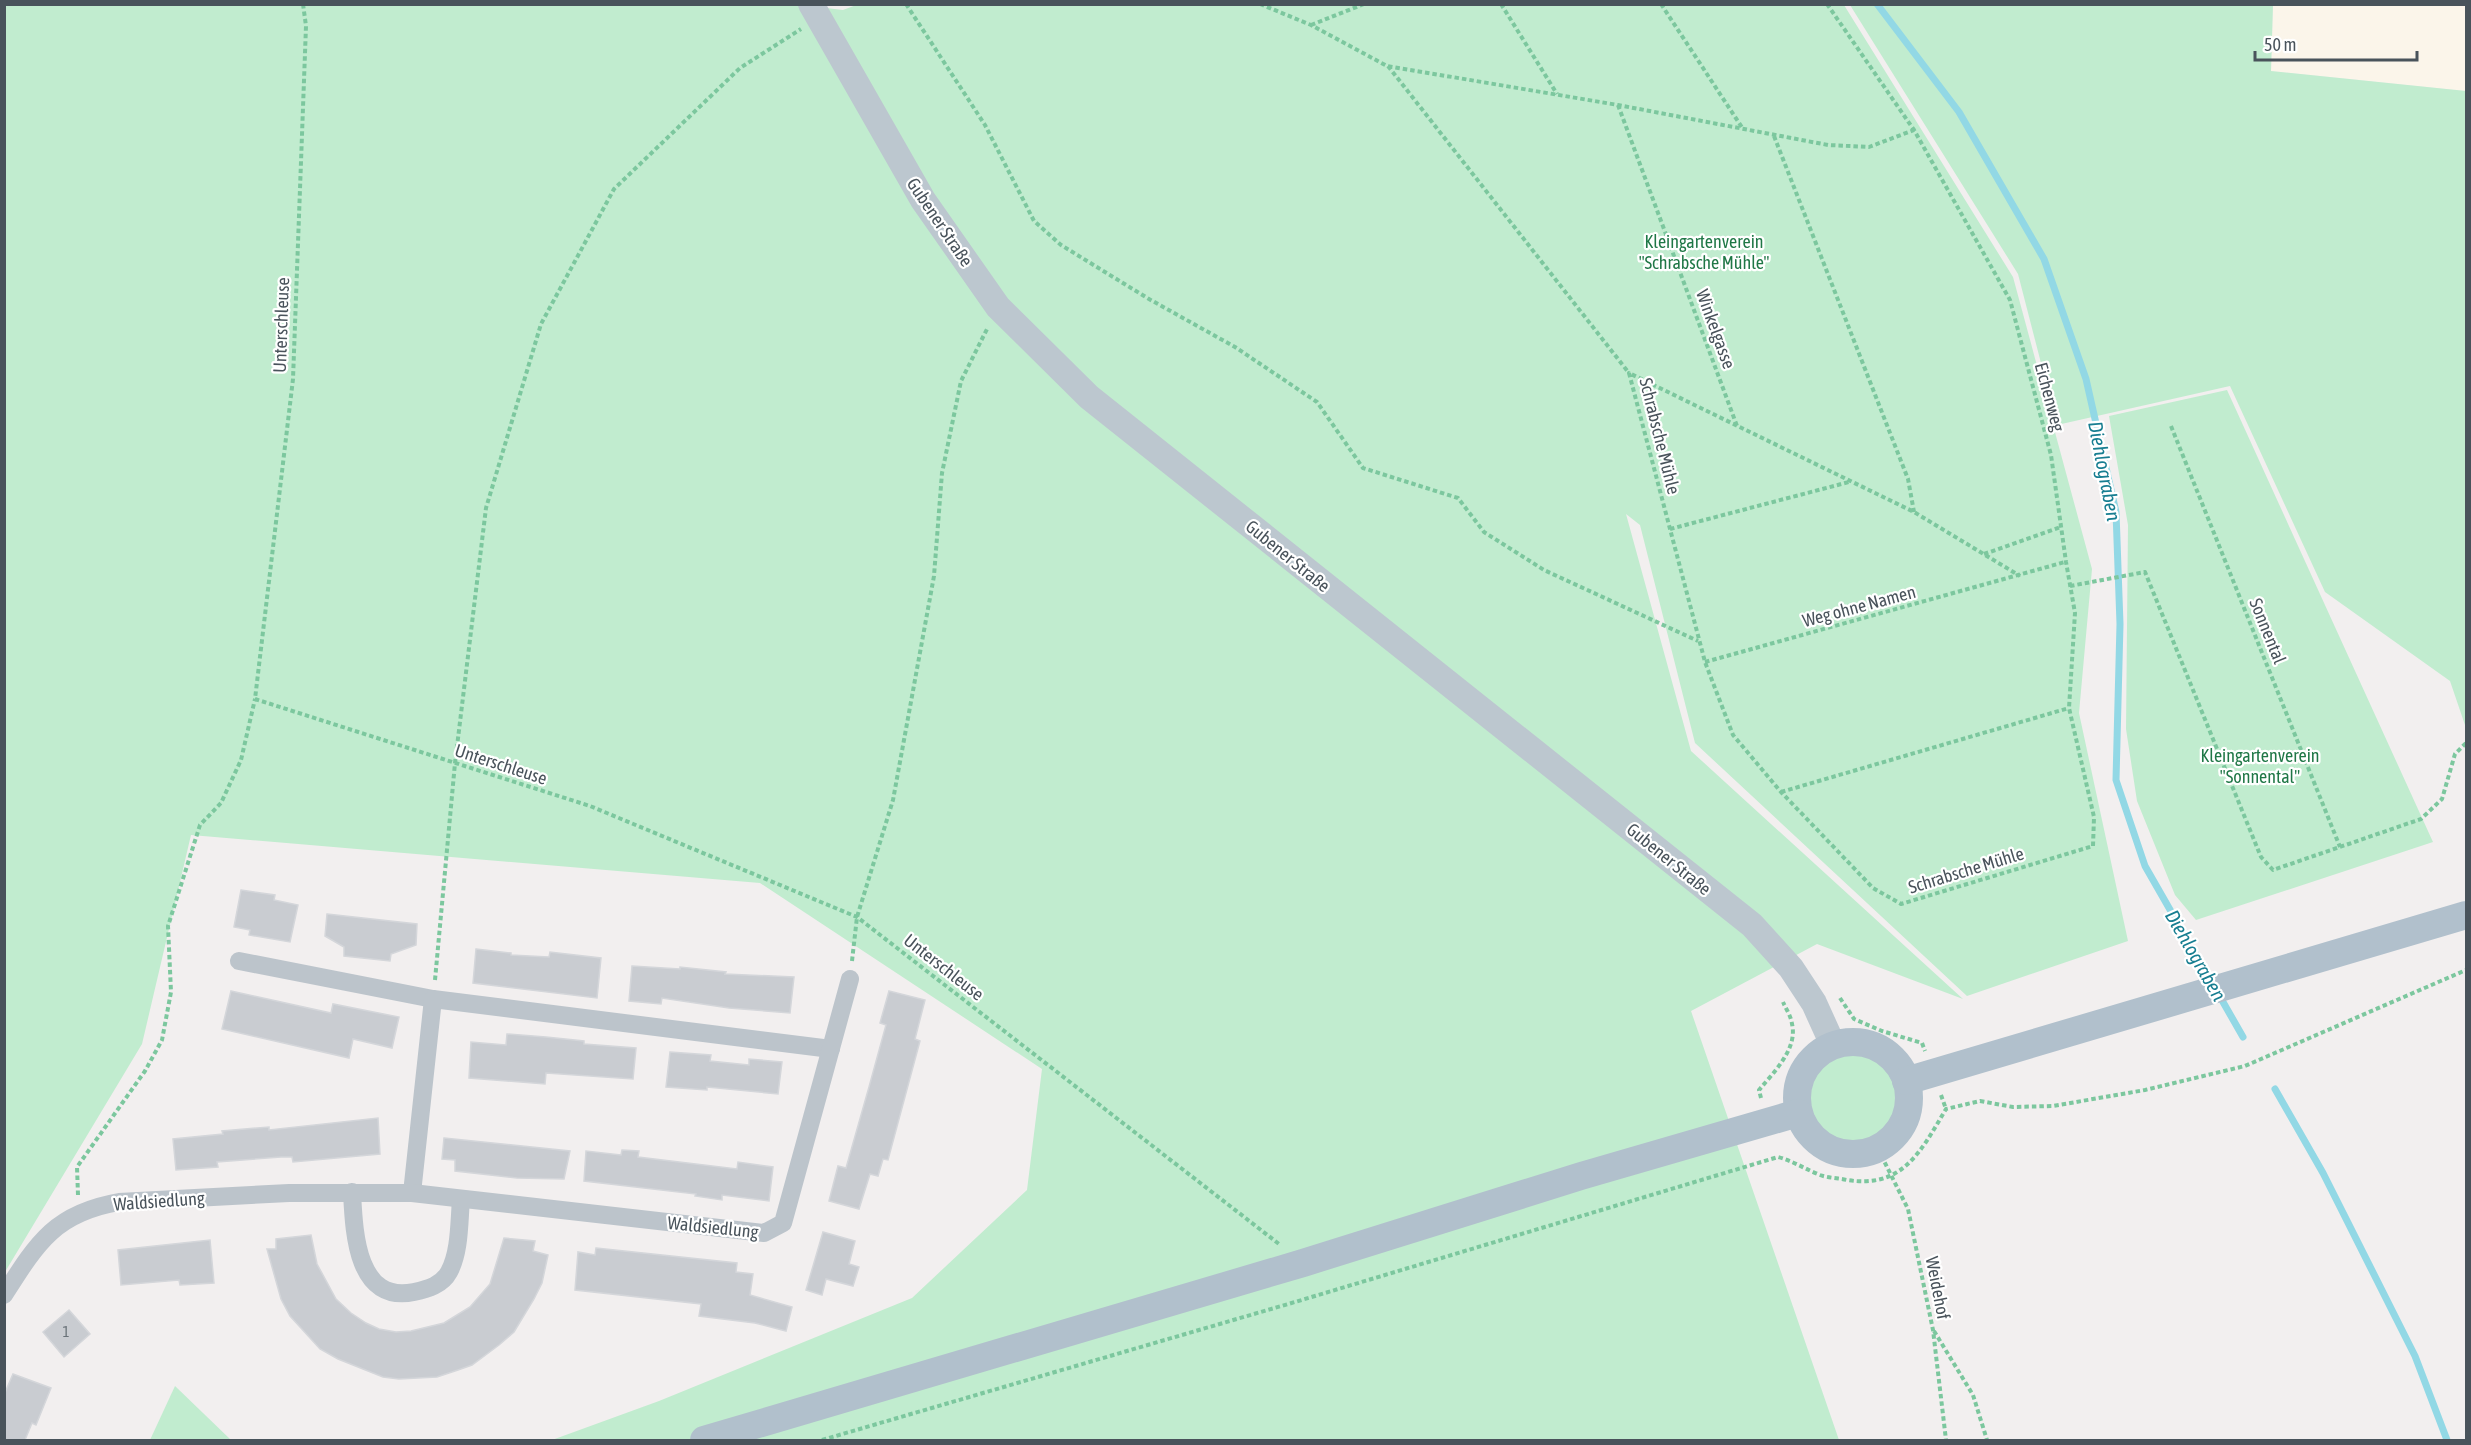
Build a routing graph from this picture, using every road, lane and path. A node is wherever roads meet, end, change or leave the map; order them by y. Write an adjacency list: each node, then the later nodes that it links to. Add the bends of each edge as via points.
1 (303, 4): 30 (path, Unterschleuse, via 306,26 293,379)
2 (906, 4): 28 (path, via 985,125 1034,221 1061,244 1235,347 1317,402 1363,468 1458,498 1484,532 1544,570)
3 (1260, 4): 9 (path)
4 (1365, 4): 9 (path)
5 (1501, 4): 11 (path)
6 (1661, 4): 13 (path)
7 (1827, 4): 14 (path, Eichenweg)
8 (815, 11): 16 (main road, Gubener Straße, via 923,200); 33 (path, via 740,68 614,189 541,324 486,507)
9 (1311, 26): 10 (path)
10 (1388, 66): 11 (path); 17 (path)
11 (1558, 95): 12 (path)
12 (1618, 105): 13 (path); 19 (path, Winkelgasse)
13 (1743, 130): 15 (path)
14 (1914, 130): 15 (path, via 1869,147); 22 (path, Eichenweg, via 2010,300 2051,455)
15 (1774, 136): 21 (path, via 1908,479)
16 (998, 308): 38 (path, via 961,381 942,472 934,576 894,800); 43 (main road, Gubener Straße, via 1089,397 1752,925 1791,968 1814,1003)
17 (1629, 373): 19 (path, Schrabsche Mühle); 23 (path, Schrabsche Mühle)
18 (2171, 426): 36 (path, Sonnental)
19 (1738, 427): 20 (path, Schrabsche Mühle)
20 (1850, 481): 21 (path, Schrabsche Mühle); 23 (path)
21 (1914, 512): 24 (path, Schrabsche Mühle)
22 (2061, 527): 24 (path); 25 (path, Eichenweg)
23 (1670, 529): 28 (path, Schrabsche Mühle)
24 (1983, 554): 26 (path, Schrabsche Mühle)
25 (2066, 562): 26 (path, Weg ohne Namen); 27 (path, Eichenweg)
26 (2020, 576): 29 (path, Weg ohne Namen)
27 (2070, 586): 31 (path, Eichenweg, via 2075,613); 36 (path, via 2145,572 2261,857 2273,870)
28 (1699, 641): 29 (path, Schrabsche Mühle)
29 (1705, 662): 34 (path, Schrabsche Mühle, via 1733,735)
30 (255, 699): 33 (path, Unterschleuse); 52 (path, via 241,760 221,803 200,825 168,926 171,992 162,1040 145,1071 77,1167)
31 (2069, 708): 34 (path); 35 (path, Eichenweg, via 2094,817)
32 (2466, 743): 36 (path, via 2455,754 2442,799 2421,819)
33 (455, 763): 38 (path, Unterschleuse, via 590,806); 42 (path)
34 (1781, 792): 35 (path, Schrabsche Mühle, via 1873,888 1901,904)
35 (2093, 846)
36 (2340, 847)
37 (2466, 915): 45 (main road)
38 (857, 917): 41 (path); 53 (path, Unterschleuse)
39 (239, 961): 42 (street)
40 (2466, 970): 48 (path, via 2246,1066 2145,1090 2053,1106 2013,1107 1980,1101 1946,1108 1912,1162)
41 (850, 979): 44 (street, Waldsiedlung)
42 (433, 999): 44 (street); 50 (street)
43 (1833, 1045): 45 (main road, via 1871,1045 1887,1053); 46 (main road, via 1812,1059 1803,1071 1797,1091)
44 (831, 1049): 51 (street, Waldsiedlung, via 783,1223 764,1233)
45 (1906, 1081): 47 (main road, via 1908,1105 1901,1127)
46 (1798, 1113): 47 (main road, via 1812,1137 1836,1152 1850,1155); 53 (main road)
47 (1878, 1149): 48 (path, Weidehof)
48 (1893, 1176): 55 (path, Weidehof, via 1908,1209); 57 (path, via 1857,1182 1821,1176 1778,1156)
49 (352, 1192): 50 (street, Waldsiedlung); 51 (street, via 354,1234 360,1257 370,1278 389,1293 423,1290 440,1283 449,1273 455,1257); 52 (street, Waldsiedlung, via 119,1202)
50 (412, 1193): 51 (street, Waldsiedlung)
51 (461, 1200)
52 (76, 1214): 54 (street, Waldsiedlung, via 44,1238)
53 (1304, 1263): 56 (main road)
54 (4, 1295)
55 (1933, 1330): 58 (path, Weidehof); 59 (path, via 1973,1395)
56 (704, 1440)
57 (822, 1440)
58 (1946, 1440)
59 (1987, 1440)

